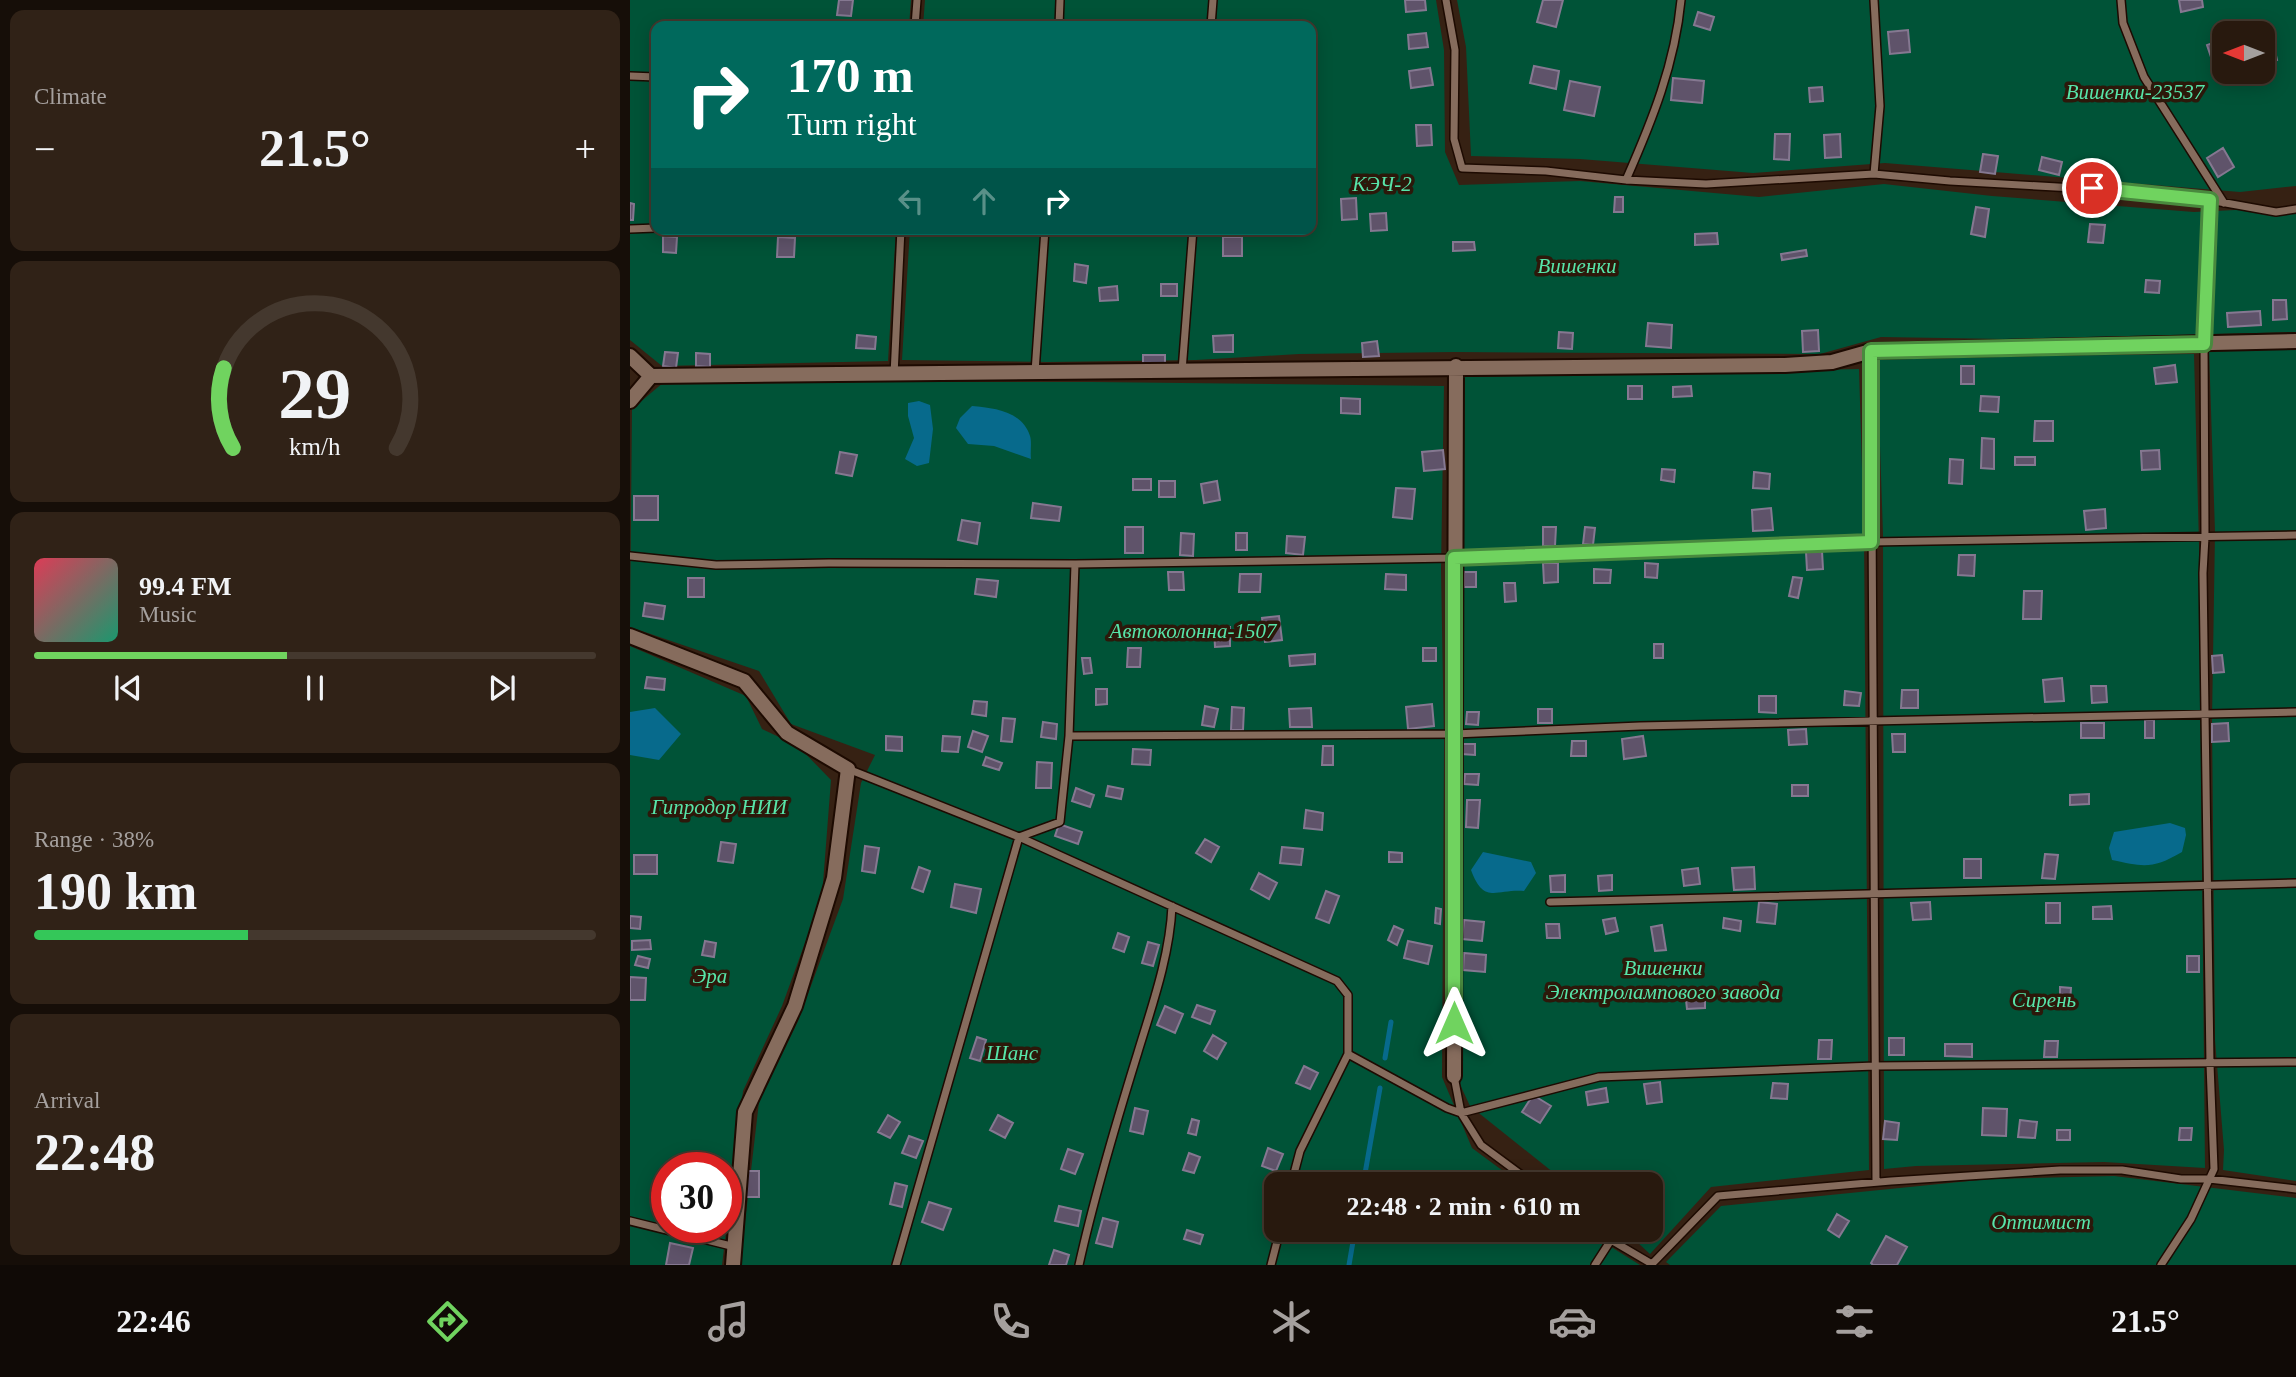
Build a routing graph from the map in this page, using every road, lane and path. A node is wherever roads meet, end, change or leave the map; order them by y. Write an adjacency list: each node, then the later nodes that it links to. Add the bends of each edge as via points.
1 (917, 0): 8 (lane)
2 (1060, 0): 9 (lane)
3 (1213, 0): 10 (lane)
4 (1446, 0): 14 (lane, via 1455,50 1454,139 1462,168)
5 (1681, 0): 14 (lane, via 1662,93)
6 (1874, 0): 13 (lane, via 1880,106)
7 (2121, 0): 16 (lane, via 2123,23 2144,77)
8 (915, 21)
9 (1059, 21)
10 (1211, 21)
11 (630, 76): 12 (lane)
12 (651, 77)
13 (1874, 174): 14 (lane, via 1706,184); 15 (lane)
14 (1626, 180)
15 (2210, 200): 16 (lane); 24 (lane)
16 (2224, 203): 17 (lane, via 2276,212)
17 (2296, 209)
18 (651, 228): 19 (lane)
19 (630, 229)
20 (901, 235): 30 (lane)
21 (1045, 235): 29 (lane)
22 (1193, 235): 28 (lane)
23 (2296, 341): 24 (street)
24 (2204, 344): 25 (street); 34 (lane)
25 (1871, 351): 27 (street, via 1832,362 1785,365); 35 (lane)
26 (630, 356): 31 (street)
27 (1456, 366): 28 (street); 37 (street)
28 (1182, 372): 29 (street)
29 (1035, 374): 30 (street)
30 (894, 375): 31 (street)
31 (651, 376): 32 (street)
32 (630, 401)
33 (2296, 535): 34 (lane)
34 (2205, 537): 35 (lane); 41 (lane)
35 (1871, 542): 37 (lane); 42 (lane)
36 (630, 556): 38 (lane, via 716,565)
37 (1454, 558): 38 (lane); 43 (street)
38 (1075, 564): 44 (lane)
39 (630, 636): 45 (street, via 744,681 787,733)
40 (2296, 712): 41 (lane)
41 (2205, 714): 42 (lane); 48 (lane)
42 (1873, 722): 43 (lane); 49 (lane)
43 (1454, 734): 44 (lane); 56 (street)
44 (1069, 736): 46 (lane, via 1060,822)
45 (848, 769): 46 (lane); 67 (street, via 834,878 795,1006 745,1112)
46 (1019, 837): 51 (lane); 69 (lane)
47 (2296, 883): 48 (lane)
48 (2207, 885): 49 (lane); 54 (lane)
49 (1874, 893): 50 (lane); 55 (lane)
50 (1550, 902)
51 (1172, 906): 52 (lane, via 1337,981 1348,995); 70 (lane, via 1171,929)
52 (1348, 1054): 57 (lane); 58 (lane, via 1300,1151)
53 (2296, 1062): 54 (lane)
54 (2210, 1065): 55 (lane); 60 (lane, via 2214,1169)
55 (1875, 1066): 57 (lane, via 1599,1077); 61 (lane)
56 (1454, 1076): 57 (lane)
57 (1461, 1113): 59 (lane, via 1481,1145)
58 (1294, 1172)
59 (1517, 1172)
60 (2209, 1179): 61 (lane, via 2122,1170 2060,1170); 62 (lane); 74 (lane, via 2191,1219)
61 (1876, 1182): 73 (lane, via 1718,1196)
62 (2296, 1189)
63 (630, 1221): 67 (lane)
64 (1277, 1242): 71 (lane)
65 (1610, 1242): 72 (lane)
66 (1614, 1242): 73 (lane)
67 (736, 1248): 68 (street)
68 (733, 1265)
69 (896, 1265)
70 (1079, 1265)
71 (1271, 1265)
72 (1595, 1265)
73 (1653, 1265)
74 (2161, 1265)

